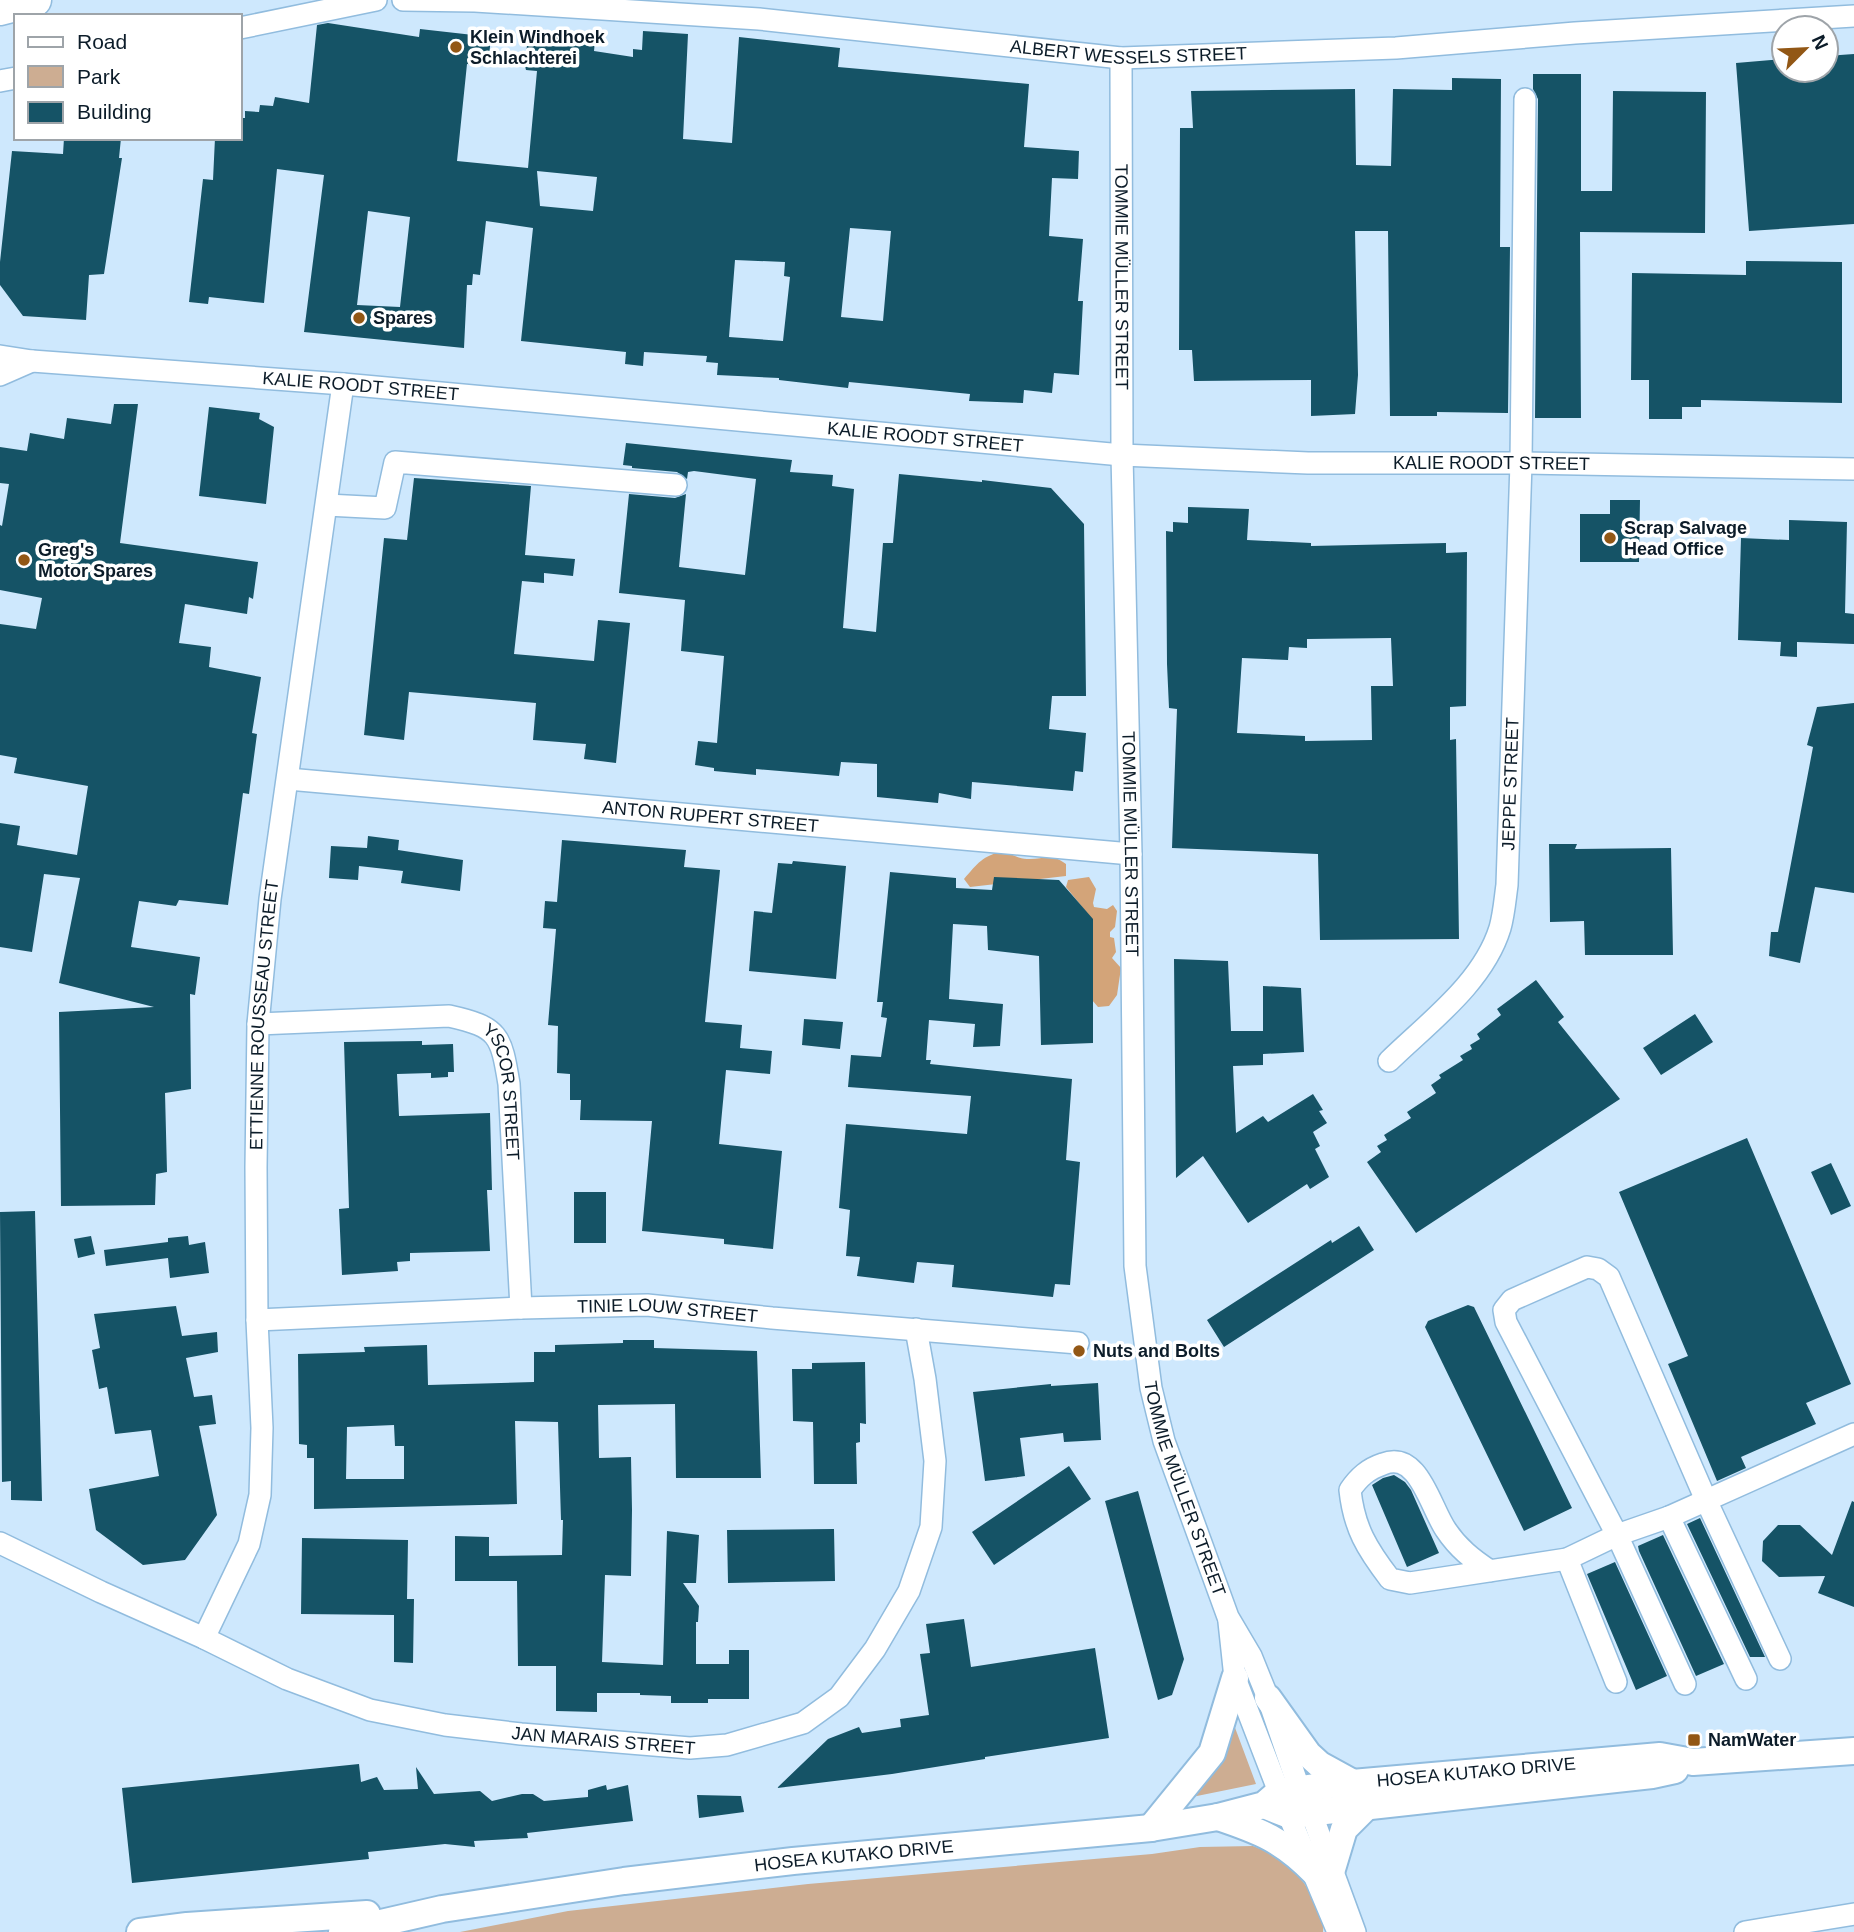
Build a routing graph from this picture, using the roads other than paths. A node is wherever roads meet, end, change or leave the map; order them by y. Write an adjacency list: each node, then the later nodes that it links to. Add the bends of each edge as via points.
1 (35, 0): 4 (highway)
2 (376, 0): 6 (street)
3 (402, 0): 7 (street, ALBERT WESSELS STREET, via 759,19)
4 (0, 9)
5 (1854, 16): 7 (street, ALBERT WESSELS STREET, via 1396,48)
6 (242, 28)
7 (1121, 58): 13 (street, TOMMIE MÜLLER STREET)
8 (1525, 99): 14 (street, JEPPE STREET)
9 (0, 356): 10 (street, KALIE ROODT STREET)
10 (33, 361): 11 (street); 12 (street, KALIE ROODT STREET)
11 (0, 375)
12 (343, 384): 13 (street, KALIE ROODT STREET); 17 (street, ETTIENNE ROUSSEAU STREET)
13 (1122, 455): 14 (street, KALIE ROODT STREET, via 1308,463); 19 (street, TOMMIE MÜLLER STREET)
14 (1521, 463): 15 (street, KALIE ROODT STREET); 21 (street, JEPPE STREET, via 1507,885 1500,928 1485,961 1461,992)
15 (1854, 469)
16 (676, 485): 17 (street, via 395,462 385,508)
17 (327, 505): 18 (street, ETTIENNE ROUSSEAU STREET)
18 (288, 779): 19 (street, ANTON RUPERT STREET); 20 (street, ETTIENNE ROUSSEAU STREET)
19 (1131, 854): 33 (street, TOMMIE MÜLLER STREET, via 1132,1190 1140,1306 1151,1388 1164,1441)
20 (258, 1024): 22 (street, YSCOR STREET, via 449,1016 478,1022 494,1034 504,1051 509,1084); 23 (street, ETTIENNE ROUSSEAU STREET)
21 (1389, 1061)
22 (521, 1308): 23 (street, TINIE LOUW STREET); 24 (street, TINIE LOUW STREET, via 647,1305)
23 (257, 1320): 34 (street, ETTIENNE ROUSSEAU STREET, via 260,1495 249,1544)
24 (916, 1329): 25 (street, TINIE LOUW STREET); 34 (street, JAN MARAIS STREET, via 935,1461 931,1527 909,1591 875,1649 839,1697 803,1723 727,1745 690,1748 444,1725 370,1710 287,1679)
25 (1078, 1343)
26 (1854, 1434): 27 (street)
27 (1706, 1500): 28 (street); 29 (street, via 1609,1277 1587,1268 1512,1300 1504,1310 1506,1322); 35 (street)
28 (1668, 1517): 29 (street); 37 (street)
29 (1617, 1535): 31 (street); 39 (street)
30 (0, 1543): 34 (street, JAN MARAIS STREET)
31 (1567, 1559): 32 (street); 38 (street)
32 (1490, 1570): 32 (street, via 1470,1558 1447,1531 1420,1478 1407,1464 1392,1460 1375,1466 1350,1490 1353,1516 1366,1548 1390,1579 1410,1583)
33 (1228, 1616): 36 (street, TOMMIE MÜLLER STREET); 40 (street, TOMMIE MÜLLER STREET)
34 (204, 1638)
35 (1780, 1659)
36 (1235, 1678): 44 (street, TOMMIE MÜLLER STREET); 47 (main road, via 1212,1753)
37 (1746, 1679)
38 (1616, 1682)
39 (1685, 1684)
40 (1268, 1698): 43 (main road, via 1308,1754); 44 (street, TOMMIE MÜLLER STREET)
41 (1854, 1751): 42 (main road, HOSEA KUTAKO DRIVE)
42 (1693, 1762): 43 (main road, HOSEA KUTAKO DRIVE, via 1660,1756); 45 (main road, HOSEA KUTAKO DRIVE, via 1652,1775)
43 (1351, 1782): 44 (main road, HOSEA KUTAKO DRIVE)
44 (1289, 1802): 45 (main road, HOSEA KUTAKO DRIVE); 46 (main road, HOSEA KUTAKO DRIVE); 48 (street)
45 (1368, 1805): 48 (main road, via 1344,1829)
46 (1218, 1817): 47 (main road, HOSEA KUTAKO DRIVE); 48 (main road, via 1262,1832)
47 (1151, 1828): 49 (main road, HOSEA KUTAKO DRIVE, via 716,1869)
48 (1323, 1871): 51 (street)
49 (442, 1909): 52 (main road, HOSEA KUTAKO DRIVE); 53 (main road, HOSEA KUTAKO DRIVE)
50 (1854, 1914): 54 (street)
51 (1341, 1930)
52 (140, 1932)
53 (342, 1932)
54 (1745, 1932)

